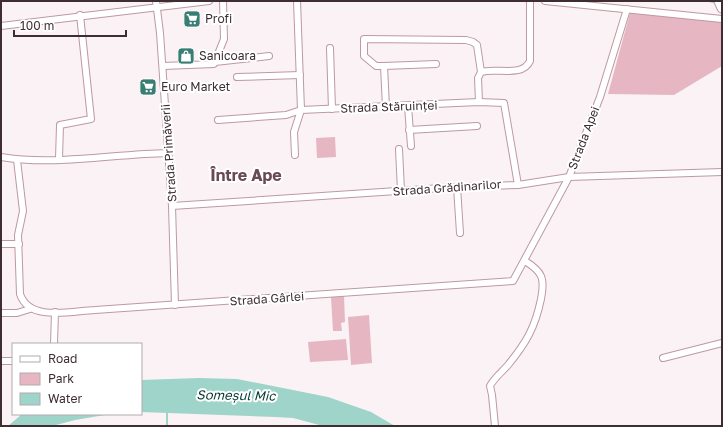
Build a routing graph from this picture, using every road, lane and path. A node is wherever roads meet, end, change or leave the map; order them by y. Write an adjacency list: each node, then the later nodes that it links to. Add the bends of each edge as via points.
1 (209, 1): 7 (street)
2 (223, 1): 15 (street, via 224,39)
3 (297, 1): 20 (street)
4 (530, 1): 19 (street, via 530,61 527,67 521,71)
5 (545, 1): 9 (street)
6 (719, 1): 8 (main road)
7 (157, 3): 10 (street); 17 (street, Strada Primăverii)
8 (722, 8)
9 (627, 9): 11 (street); 38 (street, Strada Apei, via 600,97)
10 (80, 15): 12 (street); 35 (street, via 92,119 60,125)
11 (722, 19)
12 (1, 26)
13 (330, 48): 25 (street)
14 (269, 56): 15 (street)
15 (215, 62): 17 (street)
16 (436, 64): 18 (street)
17 (163, 66): 32 (street, Strada Primăverii)
18 (384, 66): 19 (street, via 376,66 364,56 364,39 466,40 477,45); 24 (street)
19 (481, 72): 22 (street, via 478,78)
20 (300, 75): 21 (street); 26 (street)
21 (237, 77)
22 (479, 102): 23 (street, Strada Stăruinței); 39 (street, Strada Stăruinței, via 504,103)
23 (408, 106): 24 (street, Strada Stăruinței); 29 (street)
24 (386, 107): 25 (street, Strada Stăruinței)
25 (332, 109): 26 (street, Strada Stăruinței)
26 (301, 110): 27 (street, Strada Stăruinței, via 286,115); 33 (street, via 294,132)
27 (218, 120)
28 (477, 126): 29 (street)
29 (409, 130): 30 (street)
30 (411, 146)
31 (399, 149): 41 (street)
32 (168, 153): 35 (street); 42 (street, Strada Primăverii)
33 (296, 155)
34 (1, 157): 36 (street)
35 (59, 159): 36 (street)
36 (17, 160): 45 (street, via 23,211)
37 (722, 172): 38 (street, Strada Grădinarilor)
38 (569, 177): 39 (street, Strada Grădinarilor); 46 (street, Strada Apei)
39 (518, 185): 40 (street, Strada Grădinarilor)
40 (457, 187): 41 (street, Strada Grădinarilor); 43 (street)
41 (401, 191): 42 (street, Strada Grădinarilor)
42 (172, 206): 48 (street, Strada Primăverii)
43 (460, 233)
44 (1, 244): 45 (street)
45 (19, 244): 49 (street, Strada Gârlei, via 20,288 23,302)
46 (525, 261): 47 (street, Strada Apei); 57 (street, via 538,268 543,289 536,322 522,347 490,386)
47 (513, 281): 48 (street, Strada Gârlei)
48 (175, 305): 50 (street, Strada Gârlei)
49 (30, 308): 50 (street, Strada Gârlei, via 39,312); 51 (street, via 17,313)
50 (55, 312): 52 (street)
51 (1, 313)
52 (54, 343)
53 (722, 343): 54 (street)
54 (663, 358)
55 (1, 361): 56 (street)
56 (12, 361)
57 (495, 426)

